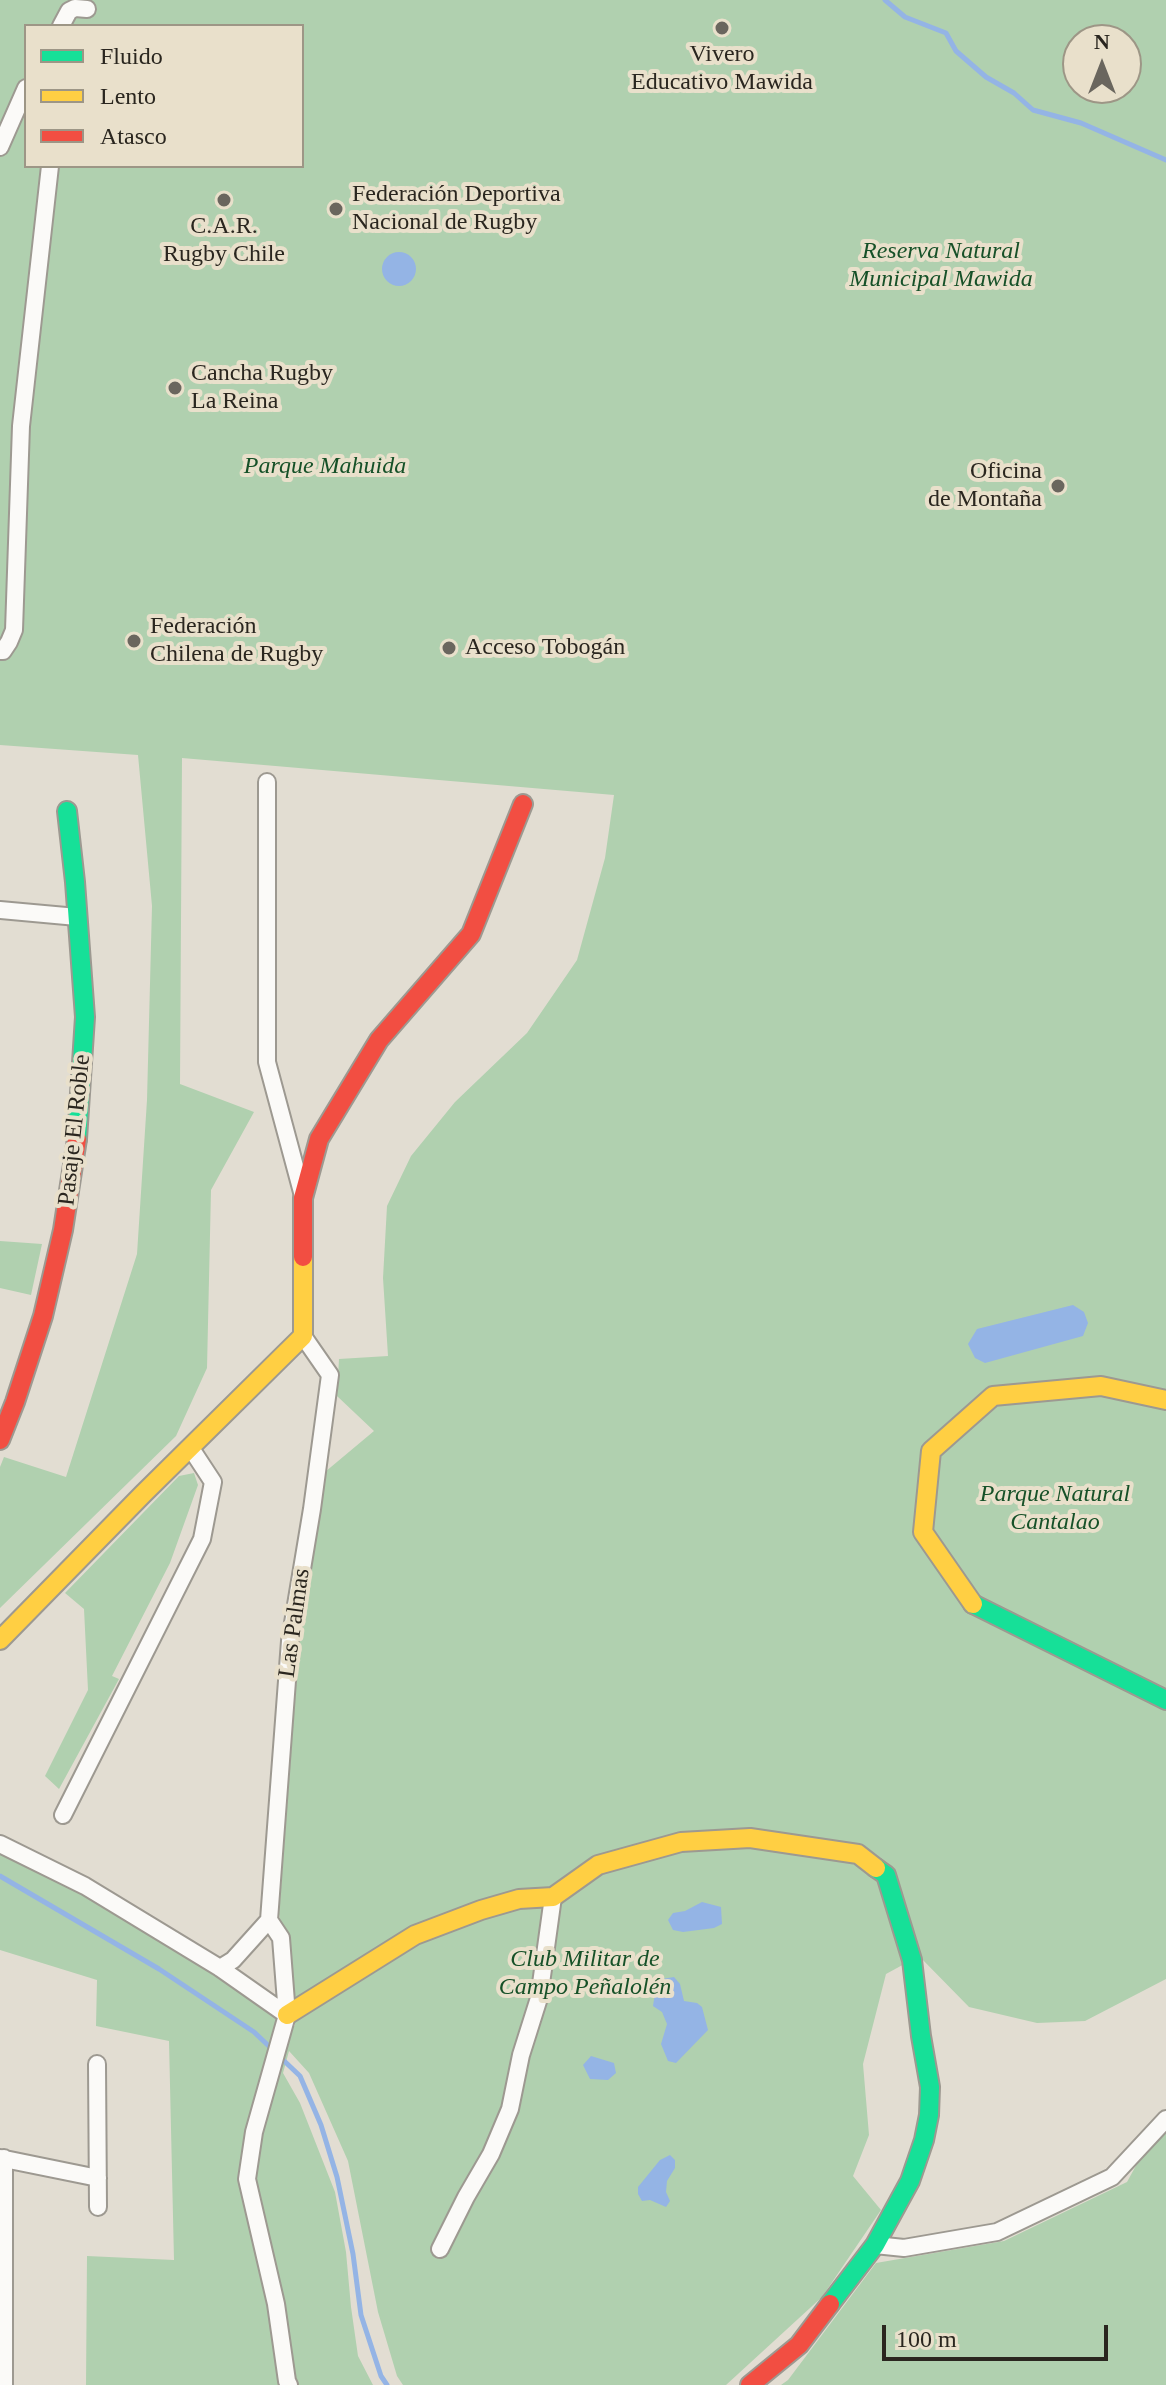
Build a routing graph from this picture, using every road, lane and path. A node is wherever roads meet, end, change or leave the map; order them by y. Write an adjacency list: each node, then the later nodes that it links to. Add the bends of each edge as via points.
1 (87, 4): 2 (street, via 69,11); 3 (street)
2 (62, 24)
3 (82, 24)
4 (24, 93): 5 (street)
5 (0, 147)
6 (50, 168): 7 (street, via 21,426 14,630)
7 (0, 651)
8 (267, 782): 13 (street, via 267,1062)
9 (523, 804): 13 (street, via 471,934 379,1040 319,1139)
10 (67, 811): 12 (street, Pasaje El Roble)
11 (0, 910): 12 (street)
12 (77, 917): 16 (street, Pasaje El Roble, via 85,1031 71,1188 43,1316)
13 (303, 1198): 14 (street)
14 (303, 1336): 17 (street); 23 (street, Las Palmas, via 330,1375 290,1641)
15 (1166, 1400): 19 (street, via 1101,1386 993,1396 931,1451 923,1532 974,1606)
16 (0, 1440)
17 (190, 1447): 18 (street); 20 (street, via 213,1482 202,1539)
18 (0, 1640)
19 (1166, 1700)
20 (63, 1815)
21 (0, 1844): 24 (street, via 85,1886)
22 (553, 1897): 25 (street, via 519,1899 415,1935); 31 (street, via 598,1865 681,1842 750,1838 858,1854 886,1875 912,1960 930,2087 924,2140 910,2181); 32 (street, via 539,1998 510,2109)
23 (269, 1920): 24 (street); 25 (street, Las Palmas, via 281,1938)
24 (220, 1968): 25 (street)
25 (287, 2015): 34 (street, via 254,2132 247,2179)
26 (97, 2064): 29 (street)
27 (1166, 2119): 31 (street, via 1112,2177 997,2232 904,2248)
28 (2, 2158): 29 (street); 33 (street)
29 (98, 2178): 30 (street)
30 (98, 2207)
31 (875, 2245): 35 (street, via 799,2345)
32 (440, 2249)
33 (4, 2385)
34 (289, 2385)
35 (750, 2385)

